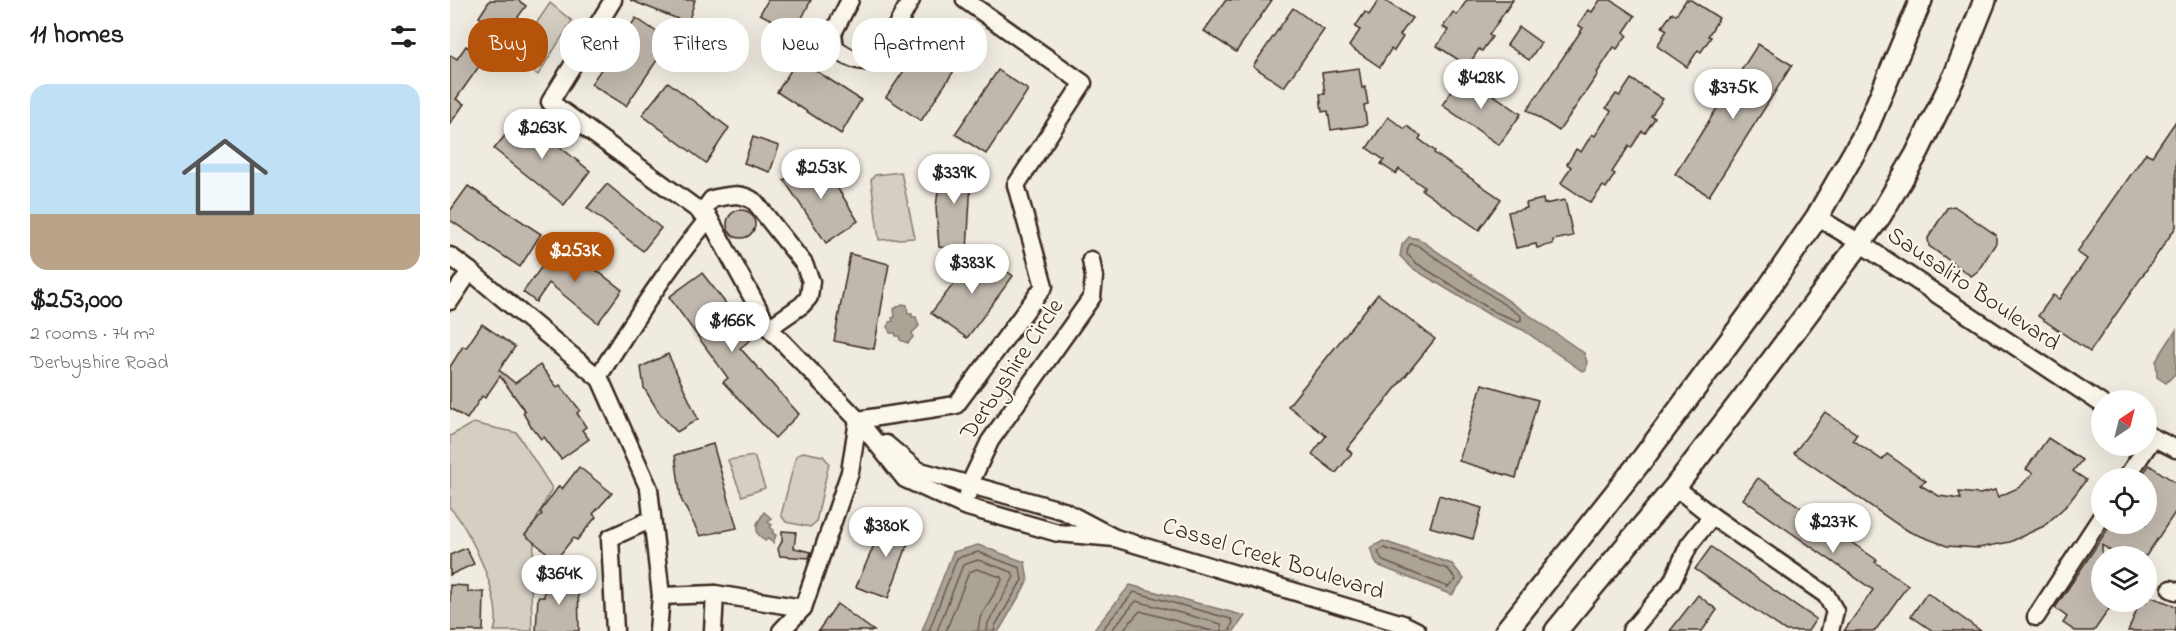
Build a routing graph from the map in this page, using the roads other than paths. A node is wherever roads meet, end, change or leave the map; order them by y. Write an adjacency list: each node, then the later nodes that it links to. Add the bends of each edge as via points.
1 (613, 0): 9 (street, via 550,102)
2 (850, 0): 3 (street, via 833,33 835,48 858,62 873,61)
3 (911, 0)
4 (965, 0): 19 (street, via 1083,83 1016,185 1044,286 956,405)
5 (1921, 0): 10 (main road, via 1863,137)
6 (1969, 0): 8 (main road)
7 (1985, 0): 8 (main road)
8 (1972, 35): 11 (main road, via 1916,155)
9 (705, 216): 16 (street); 16 (street, via 712,200 747,196 804,264 811,281 809,297); 17 (street)
10 (1817, 217): 11 (street, Sausalito Boulevard); 38 (main road, via 1644,457)
11 (1860, 243): 18 (street, Sausalito Boulevard); 23 (main road)
12 (450, 256): 14 (street)
13 (1091, 260): 22 (street, Derbyshire Circle, via 1092,297 990,441)
14 (470, 271): 15 (street); 17 (street)
15 (450, 301)
16 (769, 328): 19 (street)
17 (598, 377): 26 (street, via 649,489)
18 (2091, 397)
19 (858, 420): 22 (street, Cassel Creek Boulevard, via 917,470); 24 (street, Cassel Creek Boulevard, via 905,479); 31 (street, via 850,472)
20 (2157, 440): 21 (street)
21 (2176, 450)
22 (970, 485): 24 (street, Derbyshire Circle); 28 (street, Cassel Creek Boulevard, via 1064,511)
23 (1675, 487): 25 (street); 39 (main road)
24 (964, 506): 28 (street, Cassel Creek Boulevard, via 1058,533)
25 (1712, 516): 40 (street, via 1689,545 1672,582); 41 (street, via 1826,595 1835,612)
26 (652, 519): 30 (street); 33 (street, via 610,538)
27 (2091, 533): 32 (street)
28 (1115, 538): 37 (street, Cassel Creek Boulevard)
29 (715, 594): 30 (street); 31 (street); 35 (street)
30 (661, 596): 34 (street)
31 (803, 608): 36 (street)
32 (2036, 617)
33 (615, 631)
34 (658, 631)
35 (713, 631)
36 (781, 631)
37 (1417, 631)
38 (1506, 631)
39 (1556, 631)
40 (1631, 631)
41 (1830, 631)

